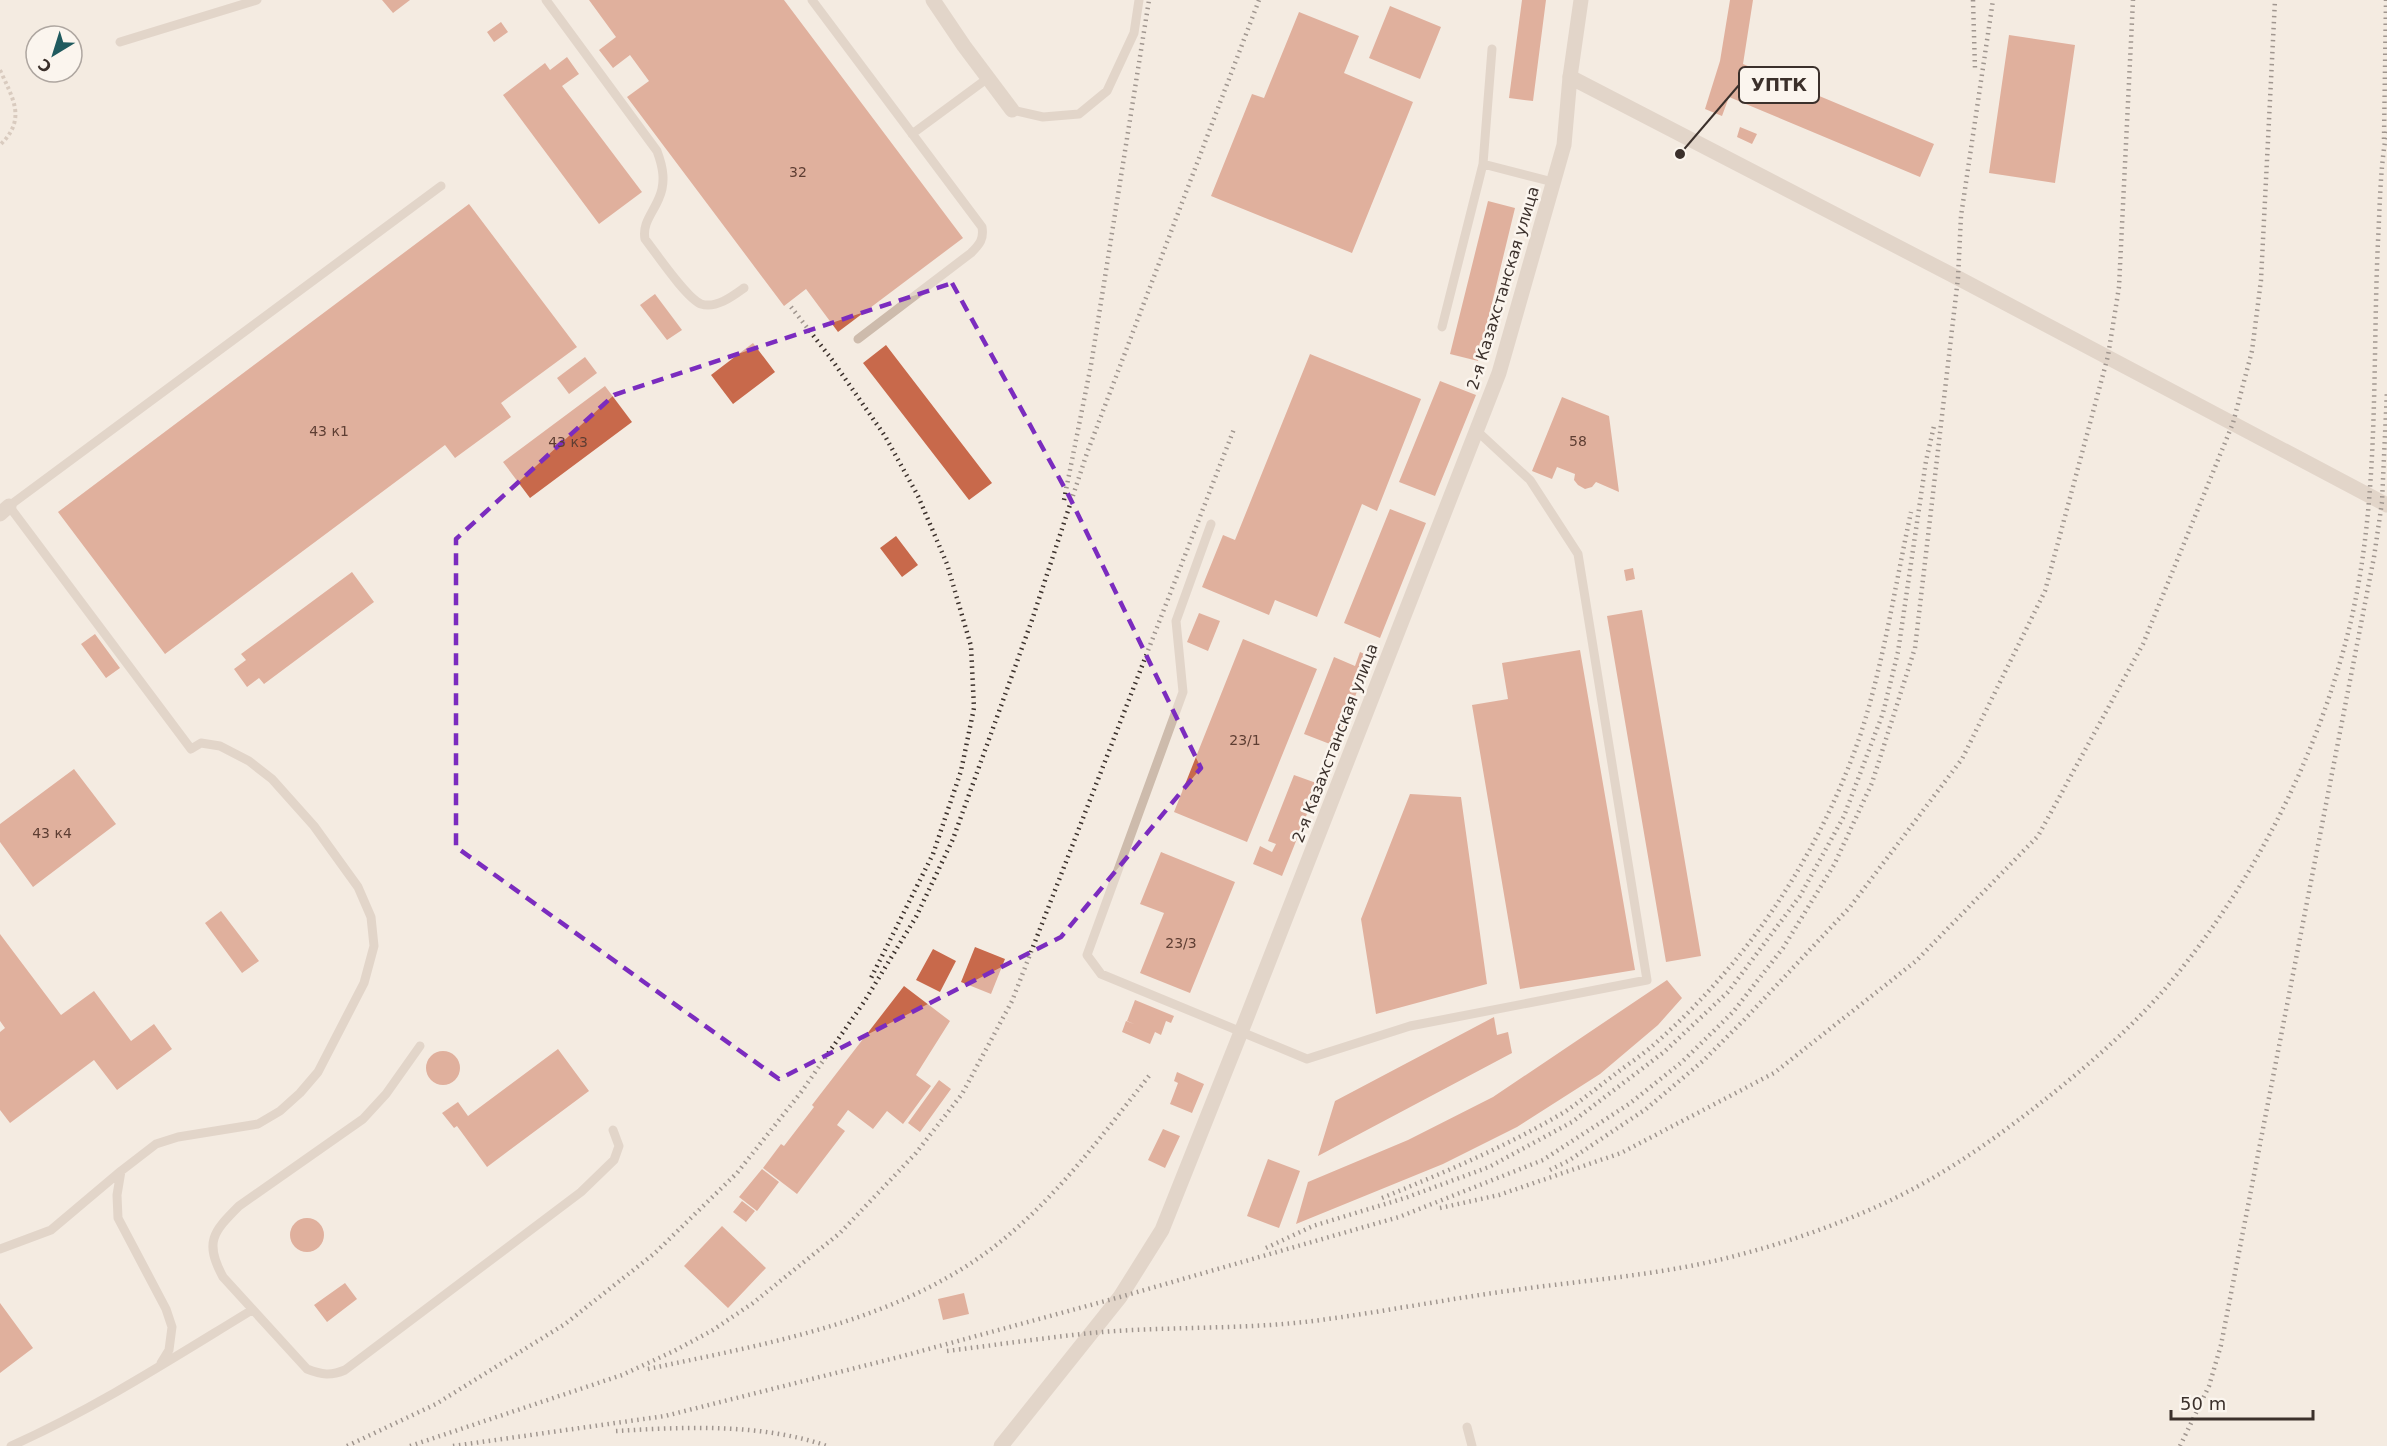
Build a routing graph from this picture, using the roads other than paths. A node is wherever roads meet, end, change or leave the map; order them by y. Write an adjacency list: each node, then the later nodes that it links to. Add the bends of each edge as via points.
1 (256, 0): 7 (lane)
2 (546, 0): 16 (lane, via 657,151 663,183 646,222 645,239 690,297 702,304 716,304)
3 (812, 0): 12 (lane)
4 (933, 0): 10 (street)
5 (1139, 0): 11 (lane, via 1134,33 1107,91 1079,114 1043,117)
6 (1581, 0): 9 (street, 2-я Казахстанская улица)
7 (120, 42)
8 (1492, 49): 13 (lane)
9 (1570, 77): 14 (street, 2-я Казахстанская улица, via 1564,145); 20 (street)
10 (988, 78): 11 (street); 12 (lane)
11 (1012, 110)
12 (912, 134): 18 (lane, via 982,227 983,235 971,253)
13 (1483, 164): 14 (lane); 17 (lane)
14 (1553, 182): 19 (street, 2-я Казахстанская улица, via 1499,373)
15 (441, 186): 21 (lane)
16 (744, 288)
17 (1442, 327)
18 (858, 339)
19 (1477, 431): 23 (street, 2-я Казахстанская улица); 23 (lane, via 1530,480 1578,554 1647,980 1410,1026 1307,1059)
20 (2387, 505)
21 (4, 510): 26 (lane, via 191,749 201,743 220,746 272,779 321,834 358,887 370,917 374,946 364,983 318,1072 300,1093 258,1124 156,1144)
22 (1211, 524): 23 (lane, via 1176,621 1182,692 1087,955 1101,974)
23 (1241, 1034): 32 (street, 2-я Казахстанская улица, via 1162,1230 1120,1297)
24 (420, 1046): 28 (lane, via 363,1119 239,1206 222,1223 212,1241 214,1259 223,1277)
25 (613, 1130): 28 (lane, via 619,1146 614,1160 581,1192 345,1370 333,1375 307,1369)
26 (120, 1171): 27 (lane, via 51,1230); 29 (lane, via 118,1218 172,1327 169,1350)
27 (0, 1249)
28 (252, 1310): 29 (lane)
29 (160, 1365): 31 (lane, via 108,1398)
30 (1467, 1427): 33 (lane)
31 (11, 1446)
32 (1001, 1446)
33 (1472, 1446)

